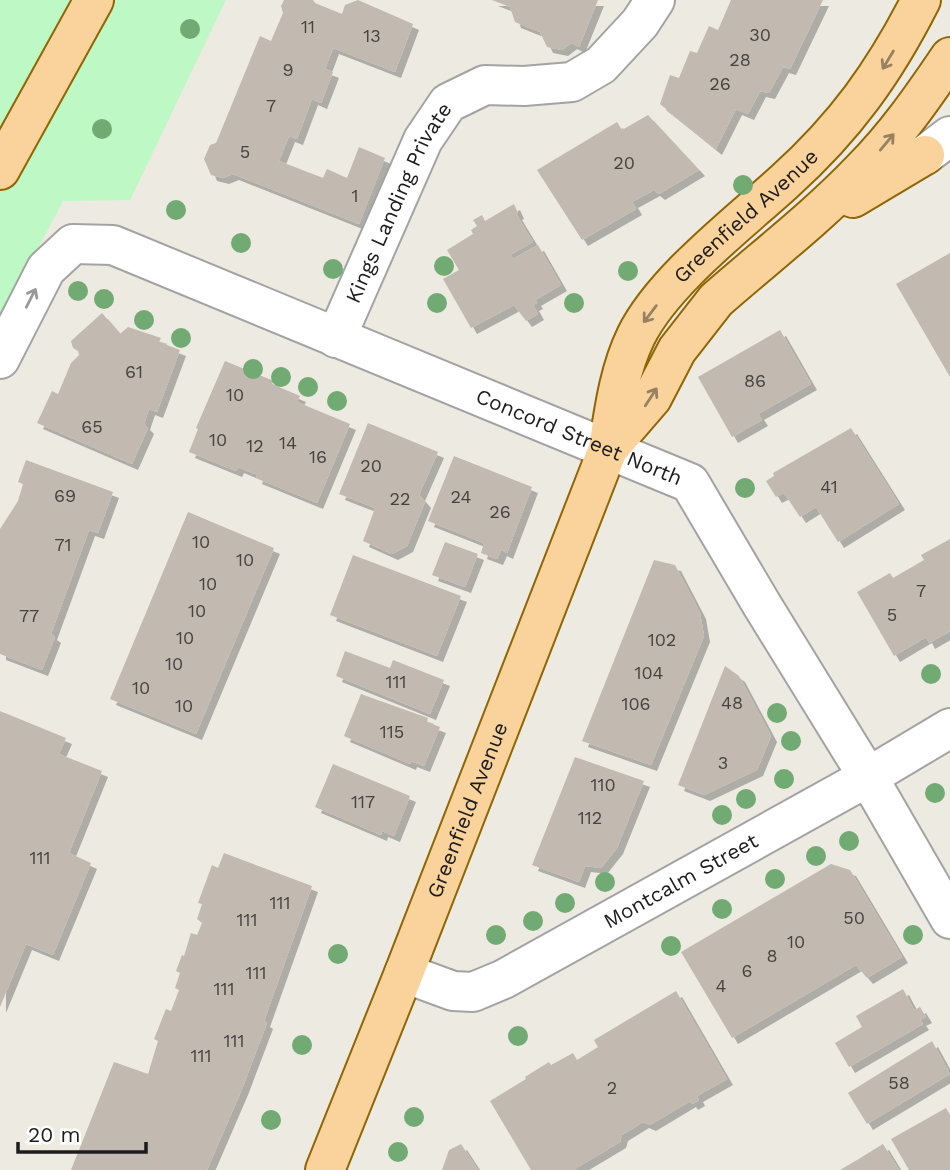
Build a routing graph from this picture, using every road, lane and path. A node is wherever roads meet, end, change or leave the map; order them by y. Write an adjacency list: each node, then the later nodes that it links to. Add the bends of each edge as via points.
1 (94, 0): 6 (main road)
2 (655, 0): 8 (street, Kings Landing Private, via 601,65 572,82 485,85 448,103 423,140)
3 (921, 0): 10 (main road, Greenfield Avenue, one-way to 10, via 869,91 841,126 691,267 648,317 626,360)
4 (950, 57): 7 (main road, Greenfield Avenue, one-way to 4, via 888,142)
5 (937, 145): 7 (main road)
6 (0, 170)
7 (794, 233): 10 (main road, Greenfield Avenue, one-way to 7, via 652,398 677,350 703,314)
8 (336, 338): 9 (street, Concord Street North, one-way to 8, via 46,269 73,244 113,245); 10 (street, Concord Street North)
9 (0, 359)
10 (608, 449): 12 (street, Concord Street North, via 690,483); 14 (main road, Greenfield Avenue)
11 (950, 728): 12 (street, Montcalm Street)
12 (868, 777): 13 (street, Concord Street North); 14 (street, Montcalm Street, via 484,988 453,991)
13 (950, 919)
14 (404, 973): 15 (main road, Greenfield Avenue)
15 (325, 1170)

